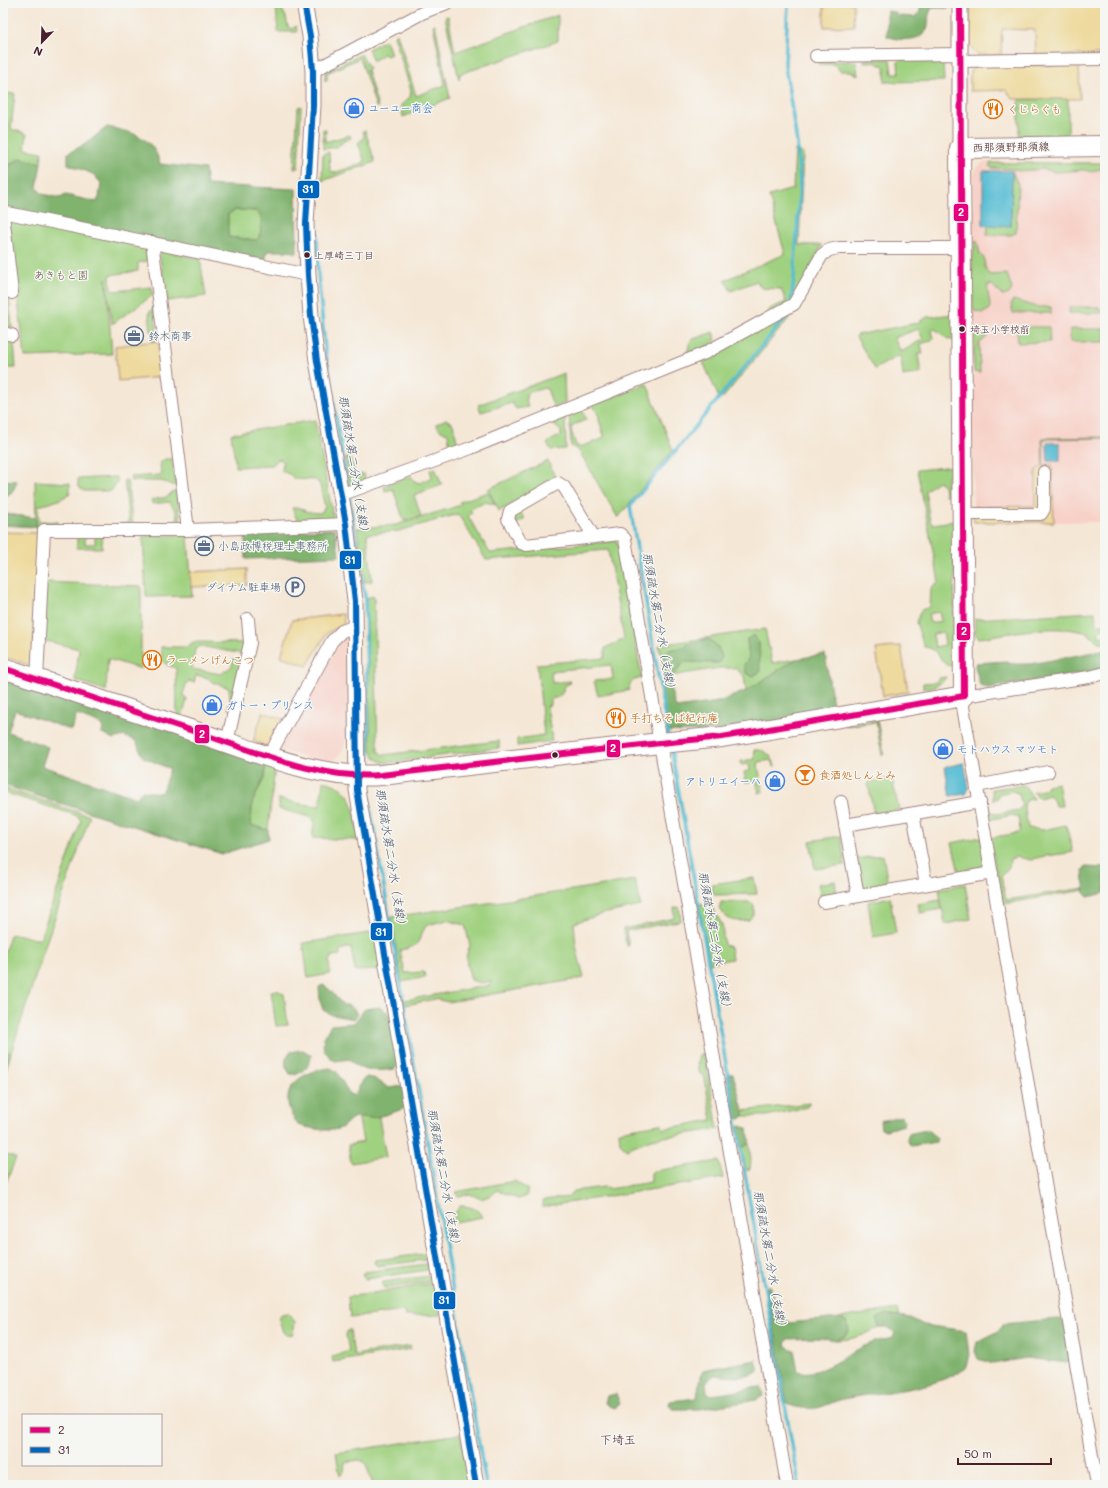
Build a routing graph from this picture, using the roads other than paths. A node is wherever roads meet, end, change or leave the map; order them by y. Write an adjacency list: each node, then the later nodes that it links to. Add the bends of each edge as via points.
1 (304, 3): 7 (street)
2 (447, 3): 7 (street, via 422,13)
3 (960, 3): 5 (street)
4 (816, 56): 5 (street)
5 (959, 57): 6 (street); 9 (street)
6 (1105, 59)
7 (312, 71): 13 (street, via 313,105 306,224)
8 (1105, 146): 9 (main road, 西那須野那須線)
9 (960, 148): 12 (main road, 西那須野那須線)
10 (3, 213): 11 (street); 14 (street)
11 (152, 242): 13 (street); 19 (street)
12 (961, 248): 16 (street, via 829,250 822,255 794,304 705,353 471,448); 17 (main road, 西那須野那須線)
13 (308, 275): 16 (street, via 317,361)
14 (12, 293)
15 (1044, 472): 17 (street, via 1044,509 1041,514)
16 (340, 495): 18 (street)
17 (963, 514): 26 (main road, 西那須野那須線)
18 (346, 524): 19 (street); 22 (street)
19 (188, 530): 25 (street, via 44,530)
20 (594, 537): 20 (street, via 564,487 558,483 510,511 508,519 521,543 526,545); 28 (street, via 620,534 625,539)
21 (248, 619): 27 (street, via 250,643)
22 (356, 626): 29 (street, via 342,631 332,641); 31 (street)
23 (3, 668): 25 (main road)
24 (1105, 674): 26 (street)
25 (37, 680): 27 (main road)
26 (964, 696): 28 (main road, via 730,736); 32 (street, via 962,707)
27 (227, 742): 29 (main road)
28 (660, 743): 31 (main road); 42 (street)
29 (269, 756): 31 (main road, via 330,774)
30 (1048, 772): 32 (street)
31 (357, 776): 41 (street, via 359,803)
32 (977, 786): 34 (street)
33 (841, 802): 36 (street)
34 (980, 802): 35 (street); 37 (street)
35 (913, 814): 36 (street); 38 (street)
36 (845, 826): 39 (street)
37 (992, 872): 38 (street); 43 (street)
38 (926, 884): 39 (street)
39 (858, 896): 40 (street)
40 (824, 902)
41 (476, 1485)
42 (787, 1485)
43 (1097, 1485)

